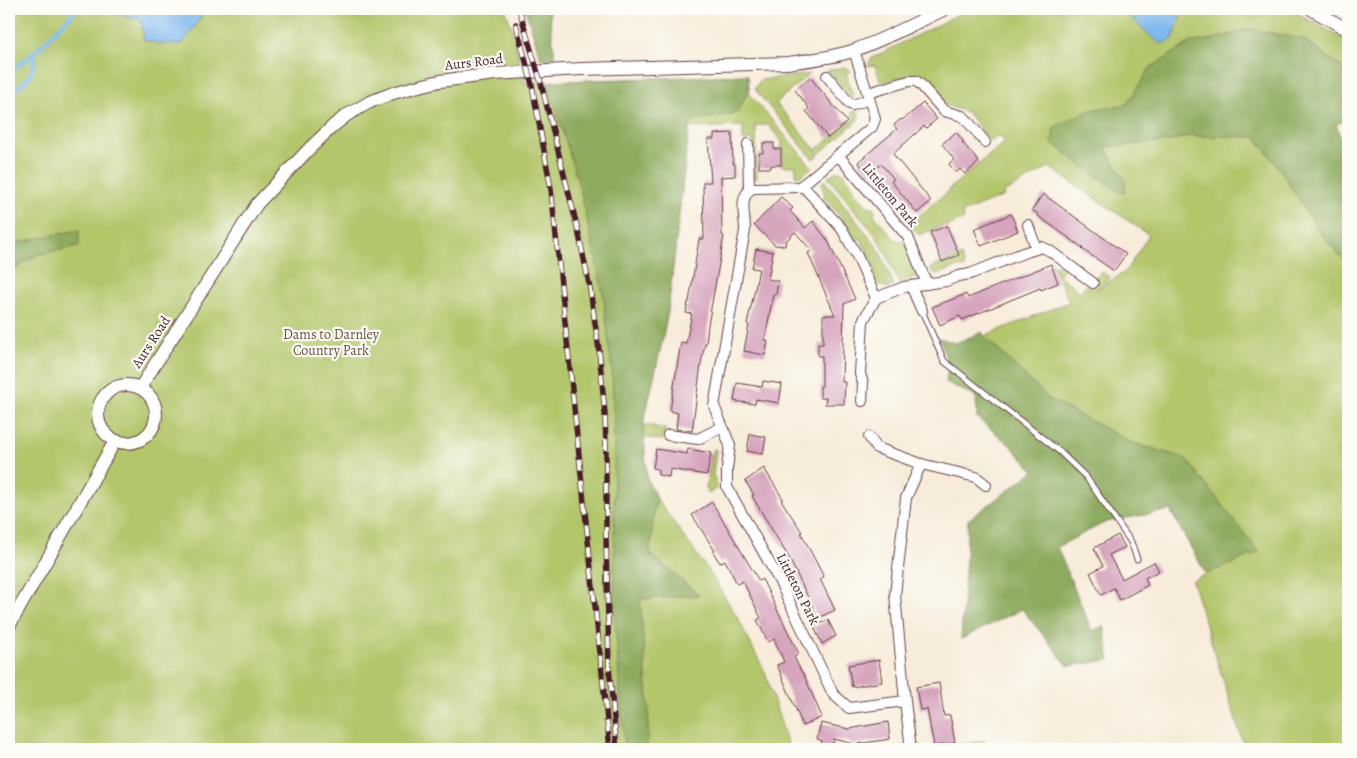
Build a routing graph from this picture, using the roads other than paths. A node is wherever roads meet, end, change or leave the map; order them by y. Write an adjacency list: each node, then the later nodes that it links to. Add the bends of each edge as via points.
1 (945, 9): 4 (street, Aurs Road)
2 (1311, 9): 3 (street)
3 (1348, 30)
4 (854, 50): 6 (street); 19 (street, Aurs Road, via 787,63 571,69 489,75 440,81 370,102 333,126 257,204)
5 (827, 76): 6 (street, via 850,104)
6 (868, 96): 7 (street, via 916,81 944,111 965,118); 9 (street, via 875,119 872,127)
7 (984, 142)
8 (748, 144): 11 (street, Littleton Park)
9 (838, 154): 10 (street); 15 (street, Littleton Park, via 908,237)
10 (802, 185): 11 (street); 17 (street, via 842,230)
11 (749, 190): 21 (street, Littleton Park, via 744,202 745,230 714,406)
12 (1028, 225): 13 (street)
13 (1036, 248): 14 (street, via 1050,251); 15 (street, via 970,274)
14 (1093, 283)
15 (927, 284): 16 (street)
16 (912, 286): 17 (street); 18 (street)
17 (876, 298): 20 (street, via 863,321)
18 (922, 311): 27 (lane, via 944,361 1060,451 1086,477 1131,542)
19 (140, 388): 24 (street, Aurs Road, via 154,402 156,422 144,439 125,444); 24 (street, Aurs Road, via 131,385 113,388 100,402 98,420 101,429)
20 (862, 401)
21 (722, 427): 22 (street, via 698,439); 29 (street, Littleton Park, via 730,446 727,487 780,582 833,694 849,708)
22 (668, 434)
23 (869, 437): 25 (street, via 877,448)
24 (115, 441): 28 (street)
25 (921, 464): 26 (street, via 976,477); 29 (street, via 906,498 895,595)
26 (986, 485)
27 (1137, 559)
28 (9, 626)
29 (904, 701): 30 (street)
30 (911, 749)

